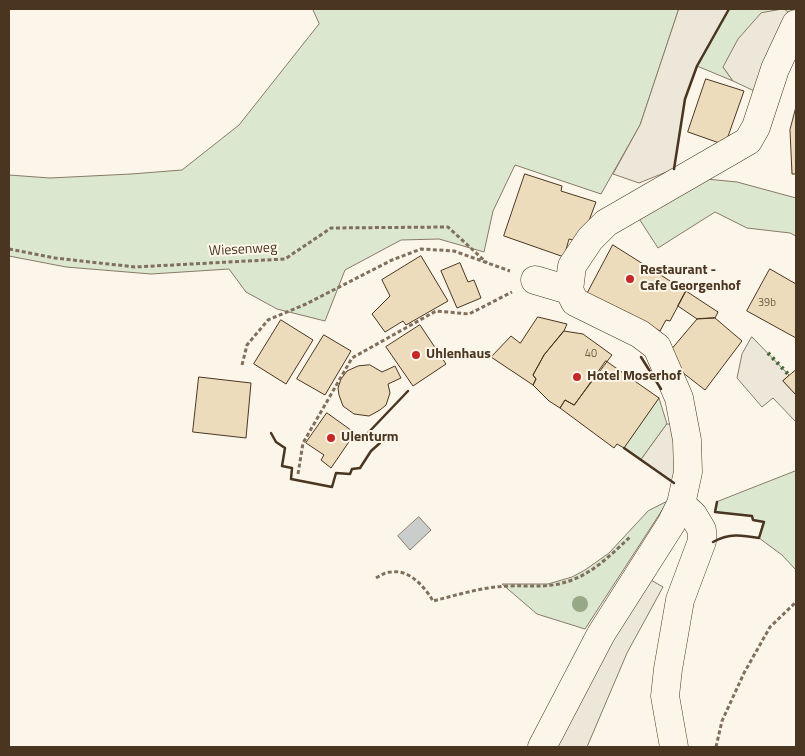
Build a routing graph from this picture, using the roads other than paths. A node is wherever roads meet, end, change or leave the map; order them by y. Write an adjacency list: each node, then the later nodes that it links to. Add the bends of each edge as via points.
1 (796, 24): 3 (street, via 775,68 748,142 606,223 590,239 572,266)
2 (534, 280): 3 (street)
3 (569, 290): 4 (street, via 576,302 640,334 657,347 680,398 687,440 688,472)
4 (681, 504): 5 (street, via 601,634); 6 (street, via 702,530 702,541 680,600 668,669 665,696)
5 (542, 747)
6 (674, 747)

